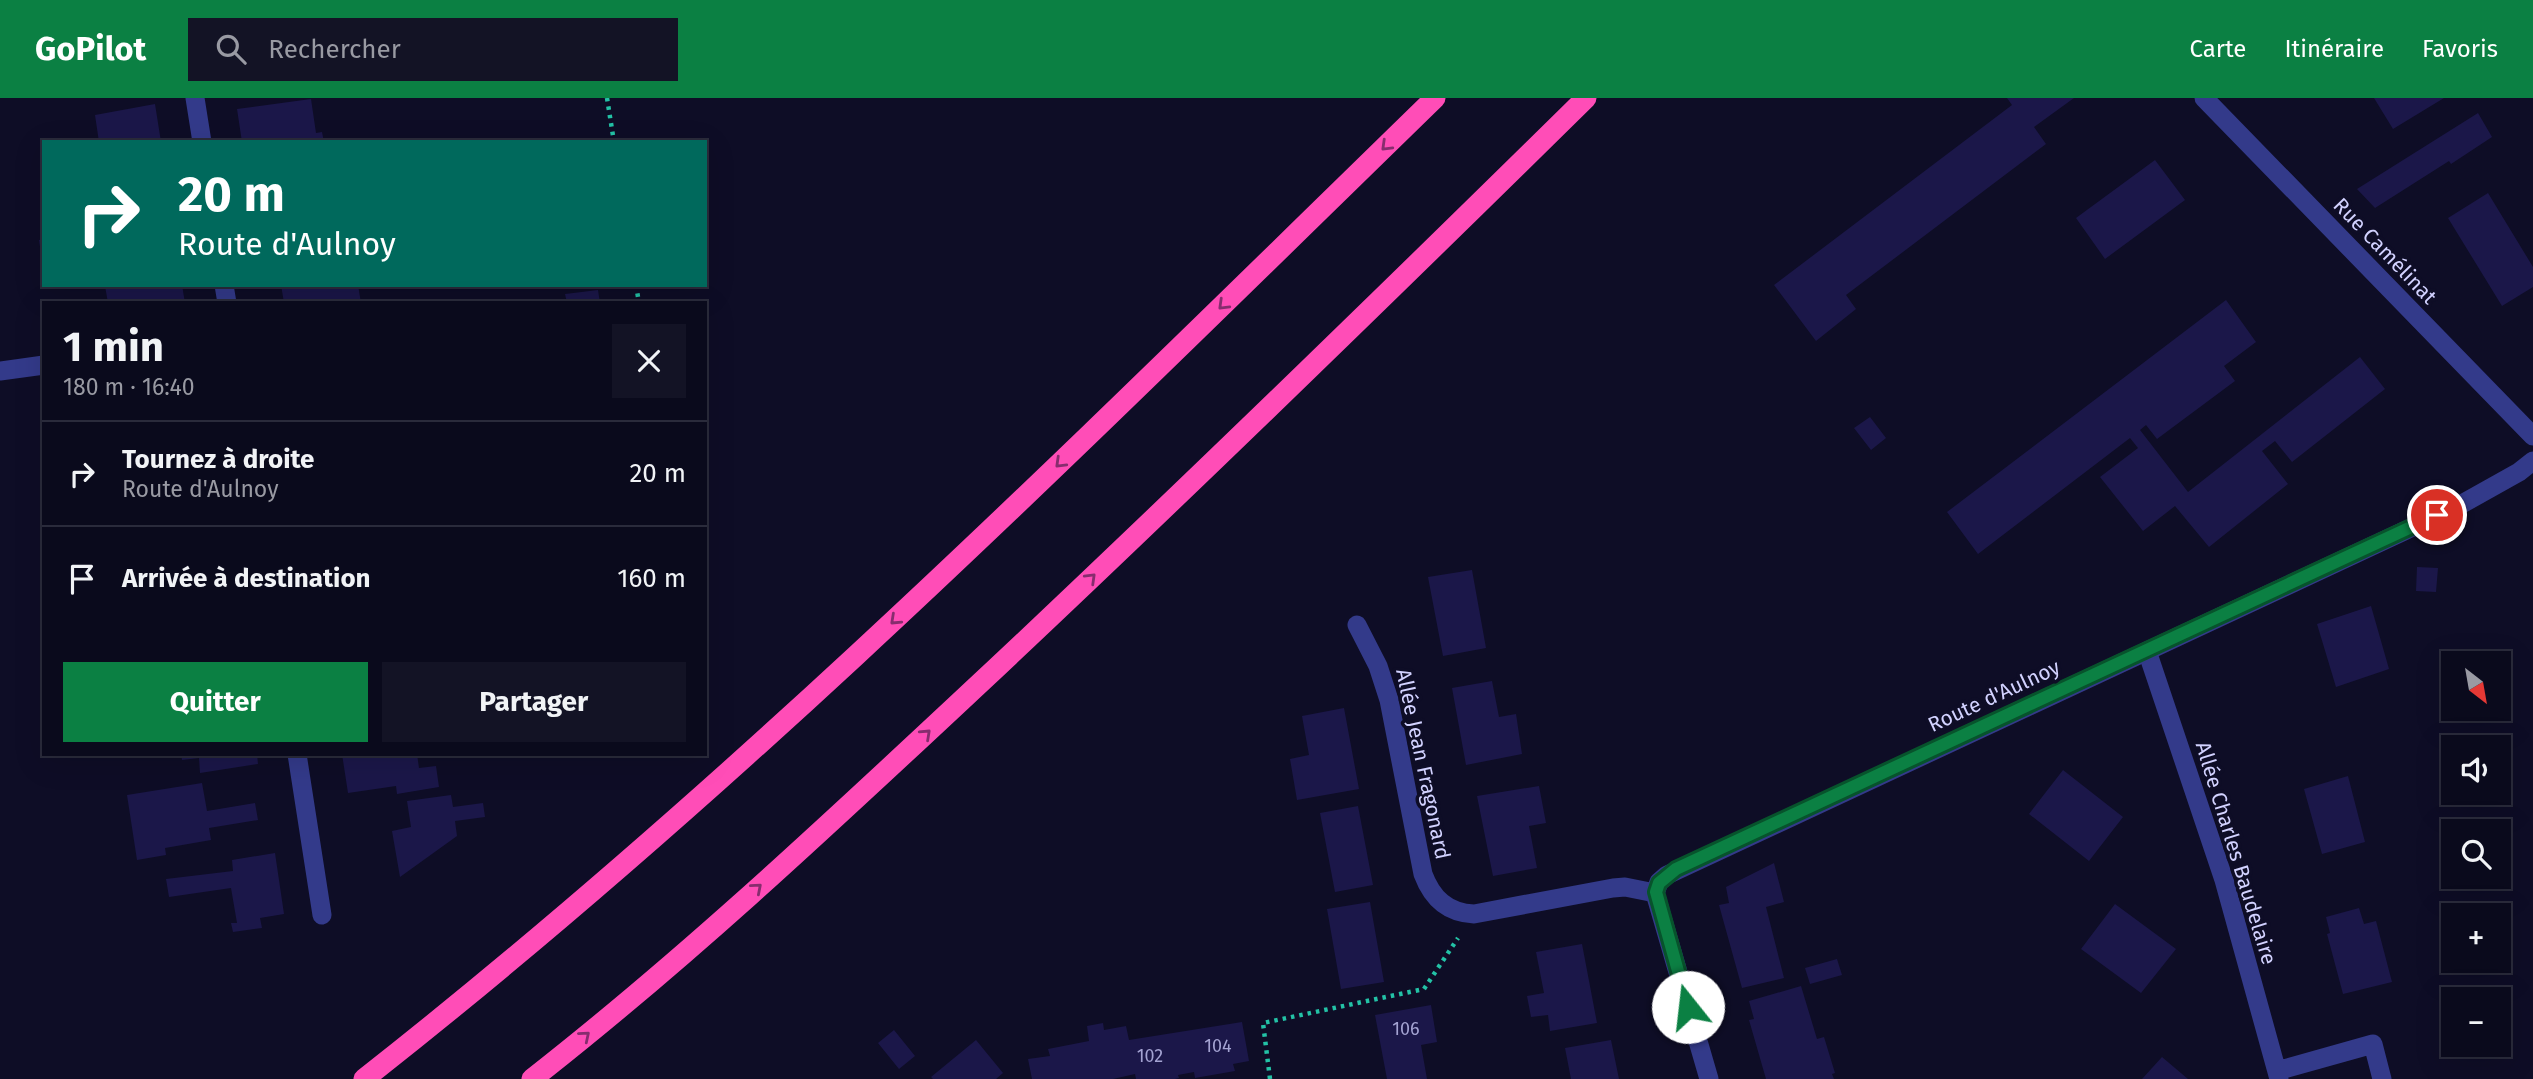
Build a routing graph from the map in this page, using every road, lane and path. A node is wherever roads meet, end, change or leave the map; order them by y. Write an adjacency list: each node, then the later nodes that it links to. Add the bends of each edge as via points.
1 (195, 98): 6 (street)
2 (607, 98): 7 (path)
3 (1435, 98): 19 (highway, one-way to 19, via 807,702 576,905)
4 (1586, 98): 20 (highway, one-way to 4, via 777,871 1049,620)
5 (2204, 98): 10 (street, Rue Camélinat)
6 (202, 140)
7 (614, 140)
8 (42, 365): 9 (street)
9 (0, 371)
10 (2533, 436)
11 (2533, 461): 13 (street, Route d'Aulnoy, via 2460,505)
12 (1357, 625): 16 (street, Allée Jean Fragonard, via 1389,699 1427,886 1452,910)
13 (2147, 651): 15 (street, Route d'Aulnoy, via 1676,869 1659,883); 18 (street, Allée Charles Baudelaire, via 2224,880)
14 (297, 756): 17 (street)
15 (1656, 892): 16 (street, via 1613,888); 22 (street)
16 (1474, 914): 21 (path, via 1424,989 1263,1023)
17 (322, 915)
18 (2278, 1075): 23 (street, Allée Charles Baudelaire, via 2373,1044)
19 (363, 1079)
20 (532, 1079)
21 (1270, 1079)
22 (1709, 1079)
23 (2382, 1079)

